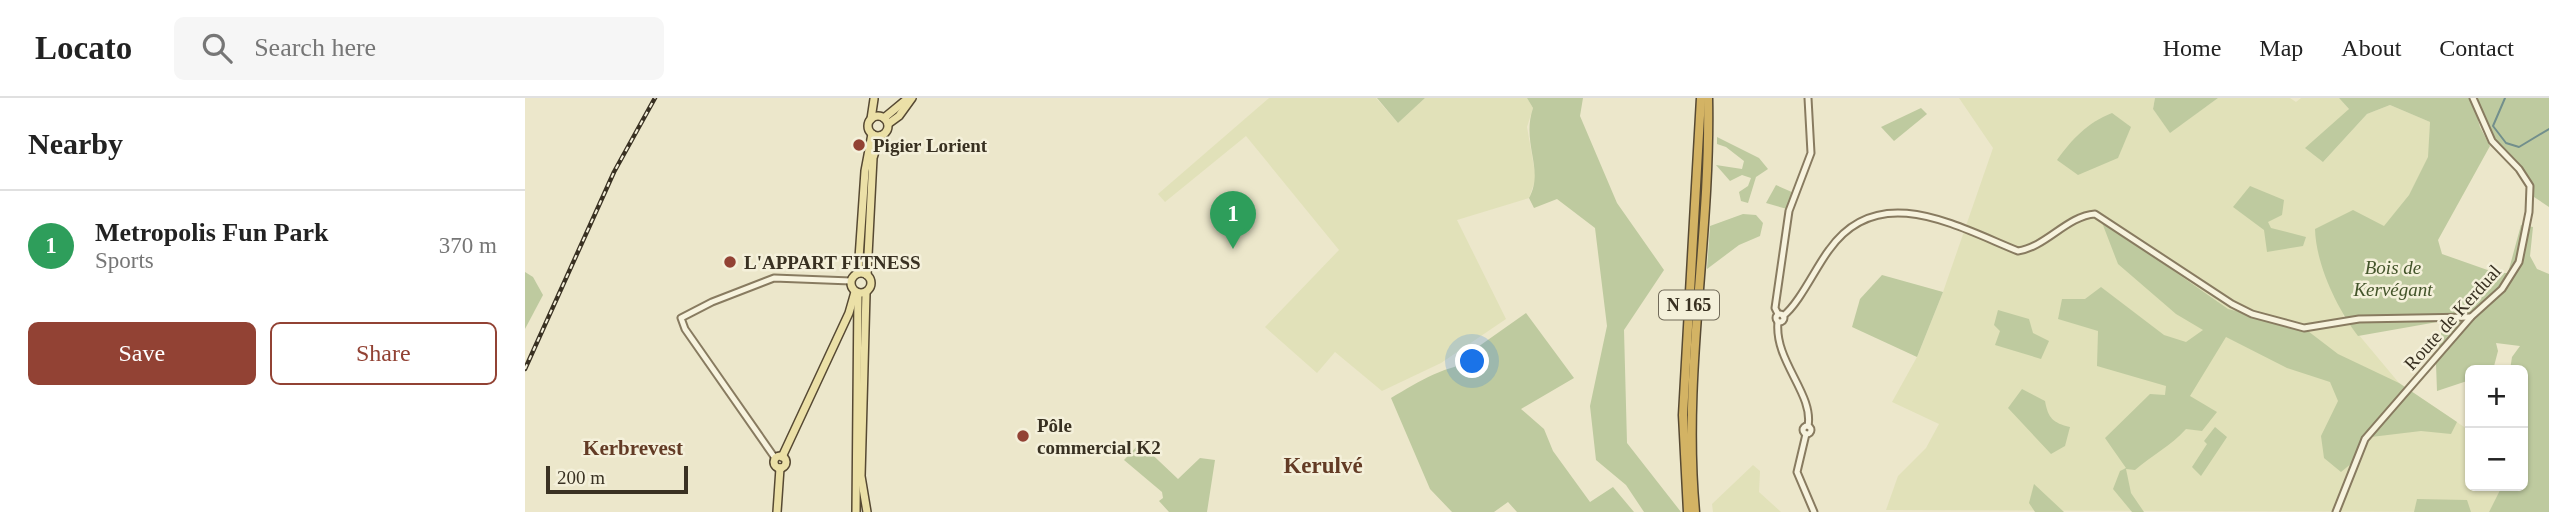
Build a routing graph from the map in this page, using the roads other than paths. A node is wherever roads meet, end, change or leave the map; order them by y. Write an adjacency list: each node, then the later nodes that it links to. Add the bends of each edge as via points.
1 (910, 98): 7 (main road)
2 (1701, 98): 19 (highway, N 165, via 1683,415)
3 (1708, 98): 20 (highway, N 165, via 1692,366)
4 (1808, 98): 13 (street, via 1811,153 1784,233 1775,308)
5 (2473, 98): 14 (street, Route de Kerdual, via 2487,132 2526,177 2531,195 2519,262 2502,289)
6 (874, 99): 7 (main road)
7 (880, 119): 8 (main road, via 886,131); 8 (main road, via 868,127)
8 (876, 135): 9 (main road, via 865,171); 10 (main road)
9 (858, 273): 10 (main road); 11 (main road)
10 (867, 275): 12 (main road, via 871,285)
11 (851, 281): 12 (main road); 15 (street, via 774,278 681,318 758,438)
12 (859, 293): 15 (main road); 17 (main road); 18 (main road, via 861,476)
13 (1781, 315): 14 (street, via 1843,231 1872,215 1906,211 2018,251 2095,214 2232,304 2299,327 2359,319); 21 (street, via 1779,344 1809,414 1797,472)
14 (2471, 317): 22 (street, Route de Kerdual, via 2365,439)
15 (779, 458): 16 (main road, via 785,464 780,468)
16 (777, 512)
17 (856, 512)
18 (867, 512)
19 (1688, 512)
20 (1695, 512)
21 (1814, 512)
22 (2336, 512)

